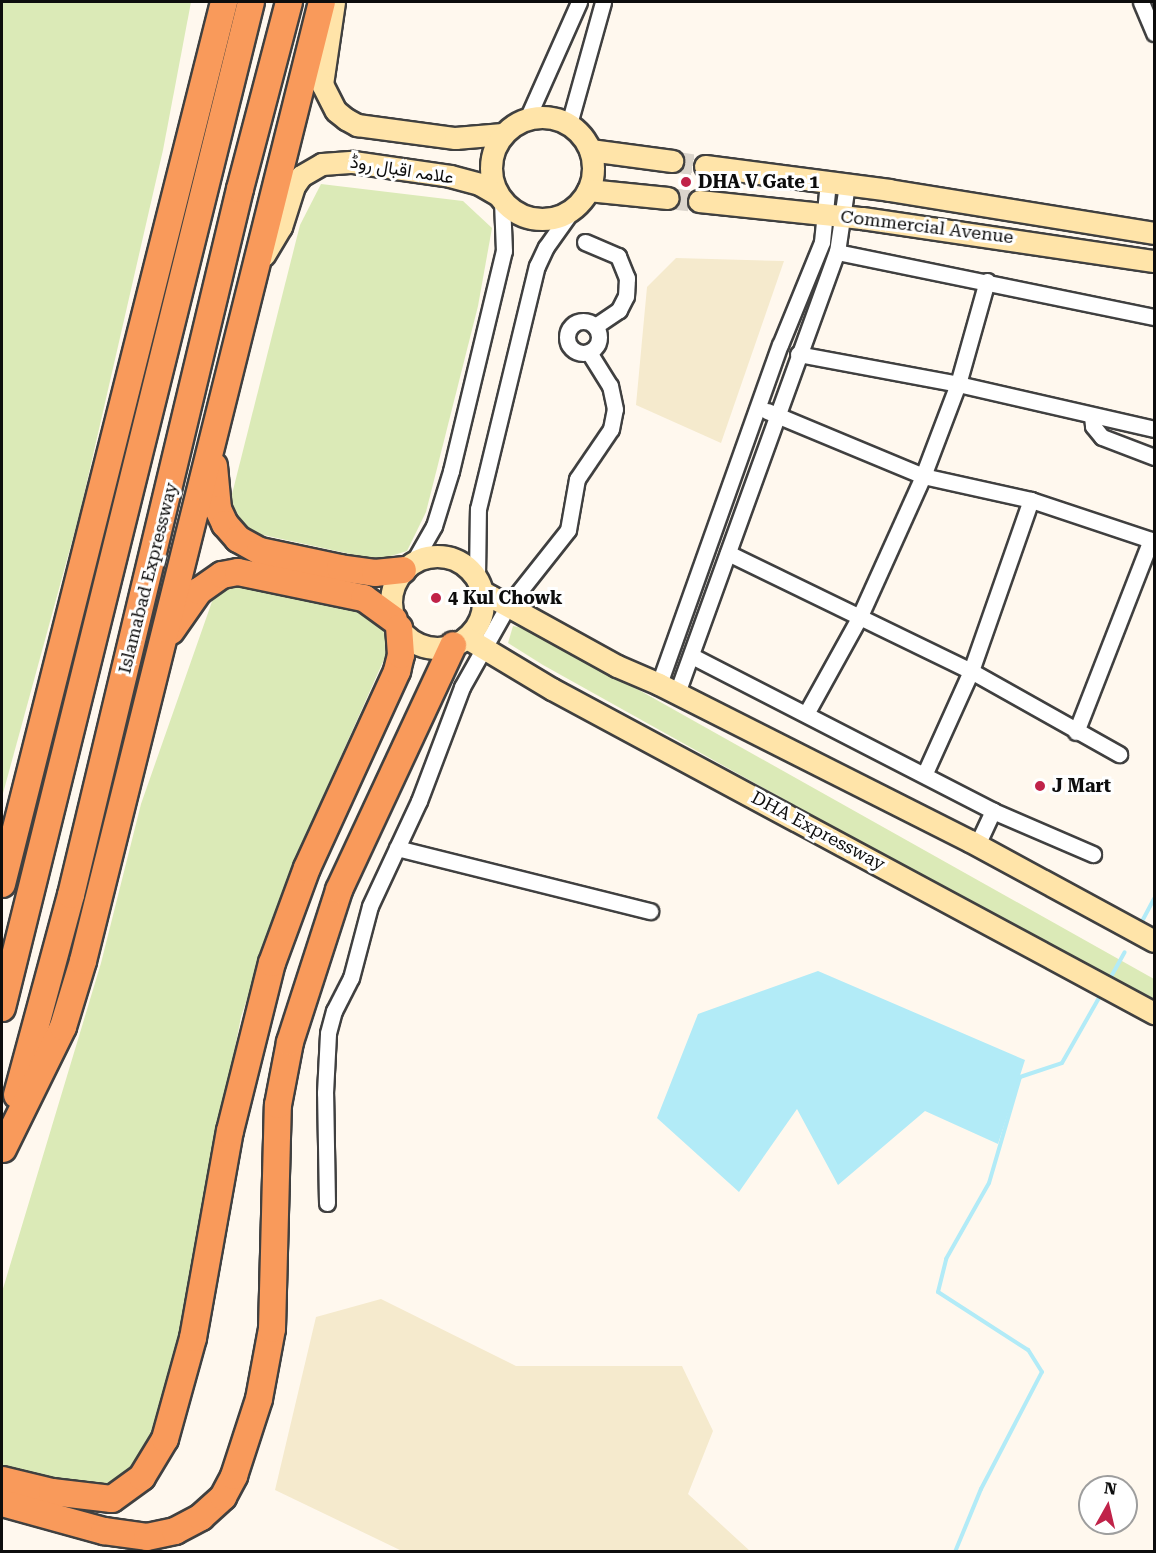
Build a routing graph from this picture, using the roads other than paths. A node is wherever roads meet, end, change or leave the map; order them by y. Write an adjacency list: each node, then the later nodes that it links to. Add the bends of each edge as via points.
1 (210, 2): 11 (highway)
2 (224, 2): 11 (highway)
3 (251, 2): 67 (highway)
4 (289, 2): 69 (highway, Islamabad Expressway, via 240,189 71,895)
5 (322, 2): 29 (highway)
6 (334, 2): 14 (main road, علامہ اقبال روڈ, via 322,84 336,111 346,119 357,125 455,138)
7 (579, 2): 12 (street)
8 (603, 2): 13 (street)
9 (1141, 2): 10 (street)
10 (1155, 33)
11 (199, 96): 64 (highway)
12 (527, 119): 13 (main road, via 544,117); 14 (main road, علامہ اقبال روڈ)
13 (569, 124): 15 (main road)
14 (503, 134): 20 (main road, via 490,168)
15 (590, 150): 16 (main road); 19 (main road, via 593,169)
16 (672, 161)
17 (705, 166): 18 (main road, Commercial Avenue)
18 (837, 186): 24 (street); 25 (main road, Commercial Avenue)
19 (588, 190): 21 (main road); 23 (main road)
20 (500, 198): 23 (main road, علامہ اقبال روڈ, via 517,213 536,219 555,218); 29 (main road, علامہ اقبال روڈ, via 479,184 450,176 353,162 322,164 301,176 294,186 281,227); 46 (street, via 504,251 454,459 434,526)
21 (668, 198)
22 (699, 201): 24 (main road, Commercial Avenue)
23 (573, 209): 47 (street, via 537,266 478,509)
24 (835, 215): 27 (street); 28 (main road, Commercial Avenue); 36 (street)
25 (1155, 233)
26 (585, 242): 32 (street, via 618,256 627,278 626,296 618,310)
27 (837, 252): 30 (street); 34 (street)
28 (1155, 261)
29 (255, 268): 40 (highway)
30 (987, 281): 31 (street); 35 (street)
31 (1155, 317)
32 (595, 326): 33 (street, via 599,340); 33 (street, via 581,321 571,326 567,335 574,349)
33 (589, 352): 48 (street, via 610,386 615,409 611,429 577,478 568,530)
34 (798, 354): 35 (street); 37 (street)
35 (958, 384): 38 (street); 42 (street)
36 (759, 407): 37 (street); 55 (street)
37 (776, 414): 42 (street); 45 (street)
38 (1092, 416): 39 (street); 41 (street, via 1093,426 1102,437)
39 (1155, 429)
40 (213, 439): 46 (highway, via 218,509 238,539 260,551 375,573); 52 (highway)
41 (1155, 457)
42 (923, 476): 43 (street); 49 (street)
43 (1031, 500): 44 (street); 54 (street)
44 (1153, 540): 57 (street)
45 (728, 553): 49 (street); 53 (street)
46 (409, 566): 47 (main road, via 434,555 454,558); 50 (main road, via 391,594)
47 (480, 585): 48 (main road); 51 (main road, via 483,613)
48 (507, 607): 51 (street); 55 (main road, via 617,666)
49 (859, 618): 54 (street); 56 (street)
50 (397, 624): 51 (main road, via 419,645 436,648); 52 (highway, via 364,597 238,572 222,575 199,591); 71 (highway, via 401,655 397,671 307,868 272,963 230,1131 193,1338 165,1439 142,1477 112,1499 52,1492)
51 (467, 643): 62 (street); 68 (main road, DHA Expressway); 72 (highway, via 339,890 290,1042 278,1105 272,1329 259,1398 234,1476 223,1497 201,1517 175,1531 147,1537 104,1531)
52 (161, 646): 69 (highway, via 63,1027)
53 (692, 656): 55 (street); 56 (street)
54 (971, 671): 57 (street); 59 (street)
55 (668, 688): 61 (main road)
56 (807, 712): 59 (street)
57 (1076, 732): 58 (street)
58 (1119, 754)
59 (925, 773): 60 (street)
60 (993, 811): 61 (street); 63 (street)
61 (977, 845): 66 (main road)
62 (397, 848): 65 (street); 70 (street, via 370,906 351,978 328,1034)
63 (1093, 854)
64 (2, 884)
65 (650, 910)
66 (1142, 934)
67 (2, 1008)
68 (1155, 1013)
69 (2, 1151)
70 (327, 1203)
71 (2, 1480)
72 (2, 1503)

